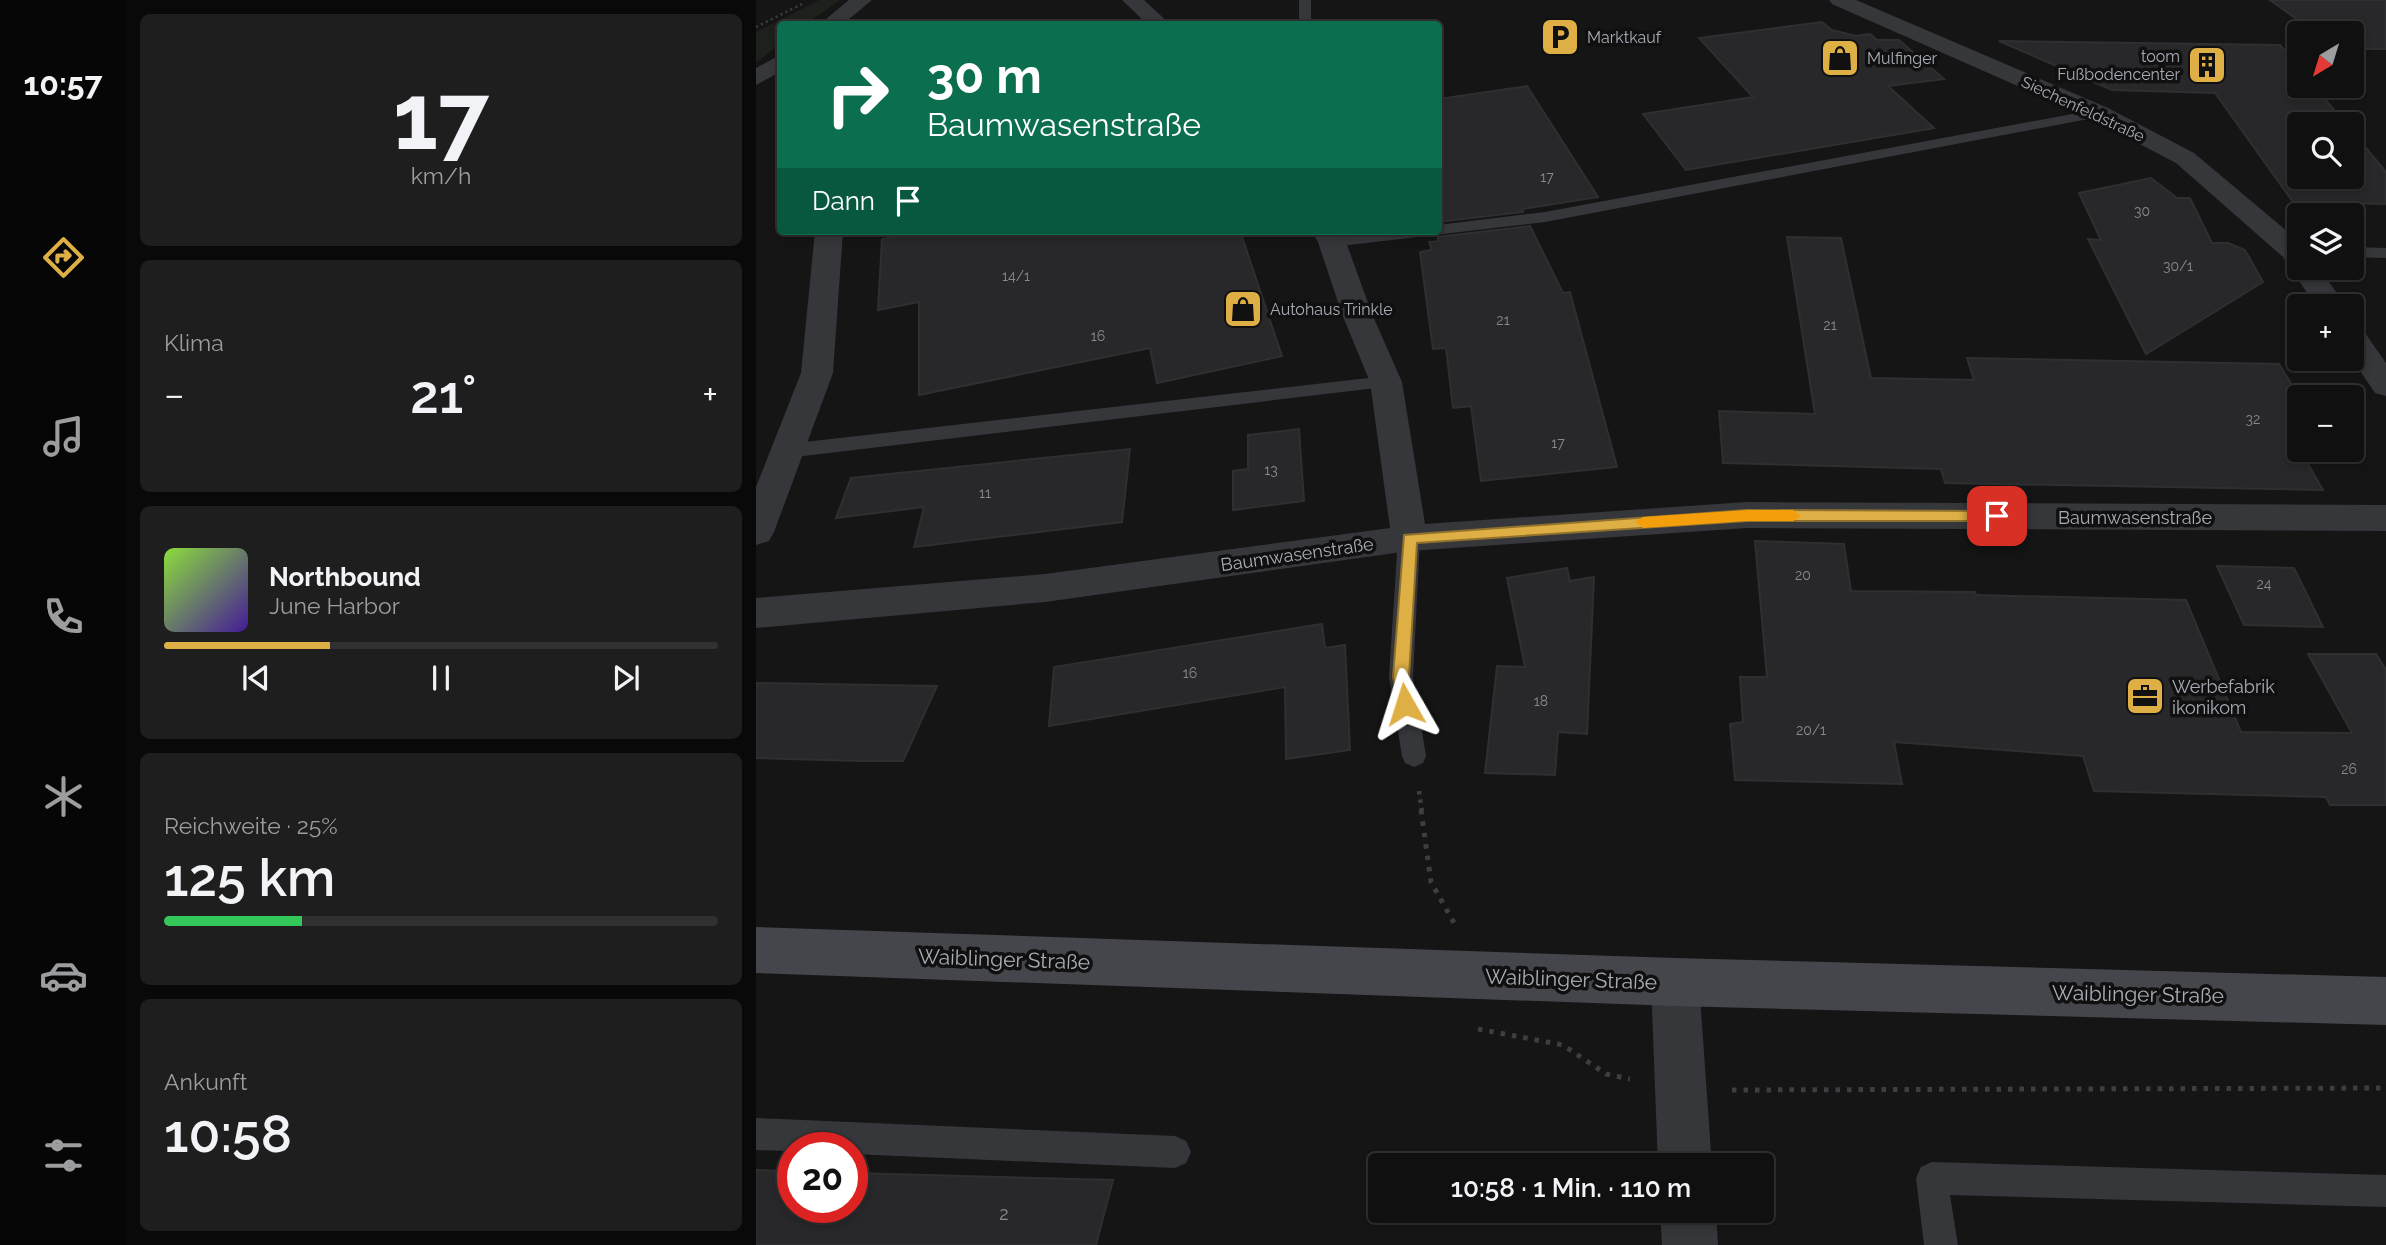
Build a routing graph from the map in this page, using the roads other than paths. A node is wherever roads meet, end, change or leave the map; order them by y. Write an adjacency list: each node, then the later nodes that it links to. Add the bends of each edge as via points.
1 (862, 0): 5 (street)
2 (1132, 0): 6 (street)
3 (1305, 0): 7 (lane)
4 (1839, 0): 10 (street, Siechenfeldstraße)
5 (834, 21)
6 (1156, 21)
7 (1305, 21)
8 (777, 66): 9 (street)
9 (756, 78)
10 (2099, 113): 11 (lane, via 1545,217); 15 (street, Siechenfeldstraße, via 2185,158)
11 (1442, 230)
12 (829, 235): 21 (street, via 817,373)
13 (1348, 235): 14 (lane)
14 (1329, 236): 19 (street)
15 (2287, 247)
16 (2364, 252): 17 (lane)
17 (2386, 253)
18 (2364, 354): 20 (street)
19 (1386, 382): 21 (lane); 24 (street)
20 (2386, 386)
21 (787, 451): 23 (street)
22 (2386, 518): 24 (street, Baumwasenstraße, via 1747,515)
23 (756, 533)
24 (1409, 538): 25 (street, Baumwasenstraße, via 1045,588); 26 (lane, via 1401,677)
25 (756, 613)
26 (1414, 756)
27 (756, 950): 28 (main road, Waiblinger Straße)
28 (1675, 982): 29 (main road, Waiblinger Straße); 32 (street)
29 (2386, 1001)
30 (756, 1133): 31 (lane)
31 (1175, 1152)
32 (1684, 1153)
33 (2386, 1191): 36 (lane, via 1932,1178)
34 (1689, 1223): 35 (street)
35 (1690, 1245)
36 (1941, 1245)

